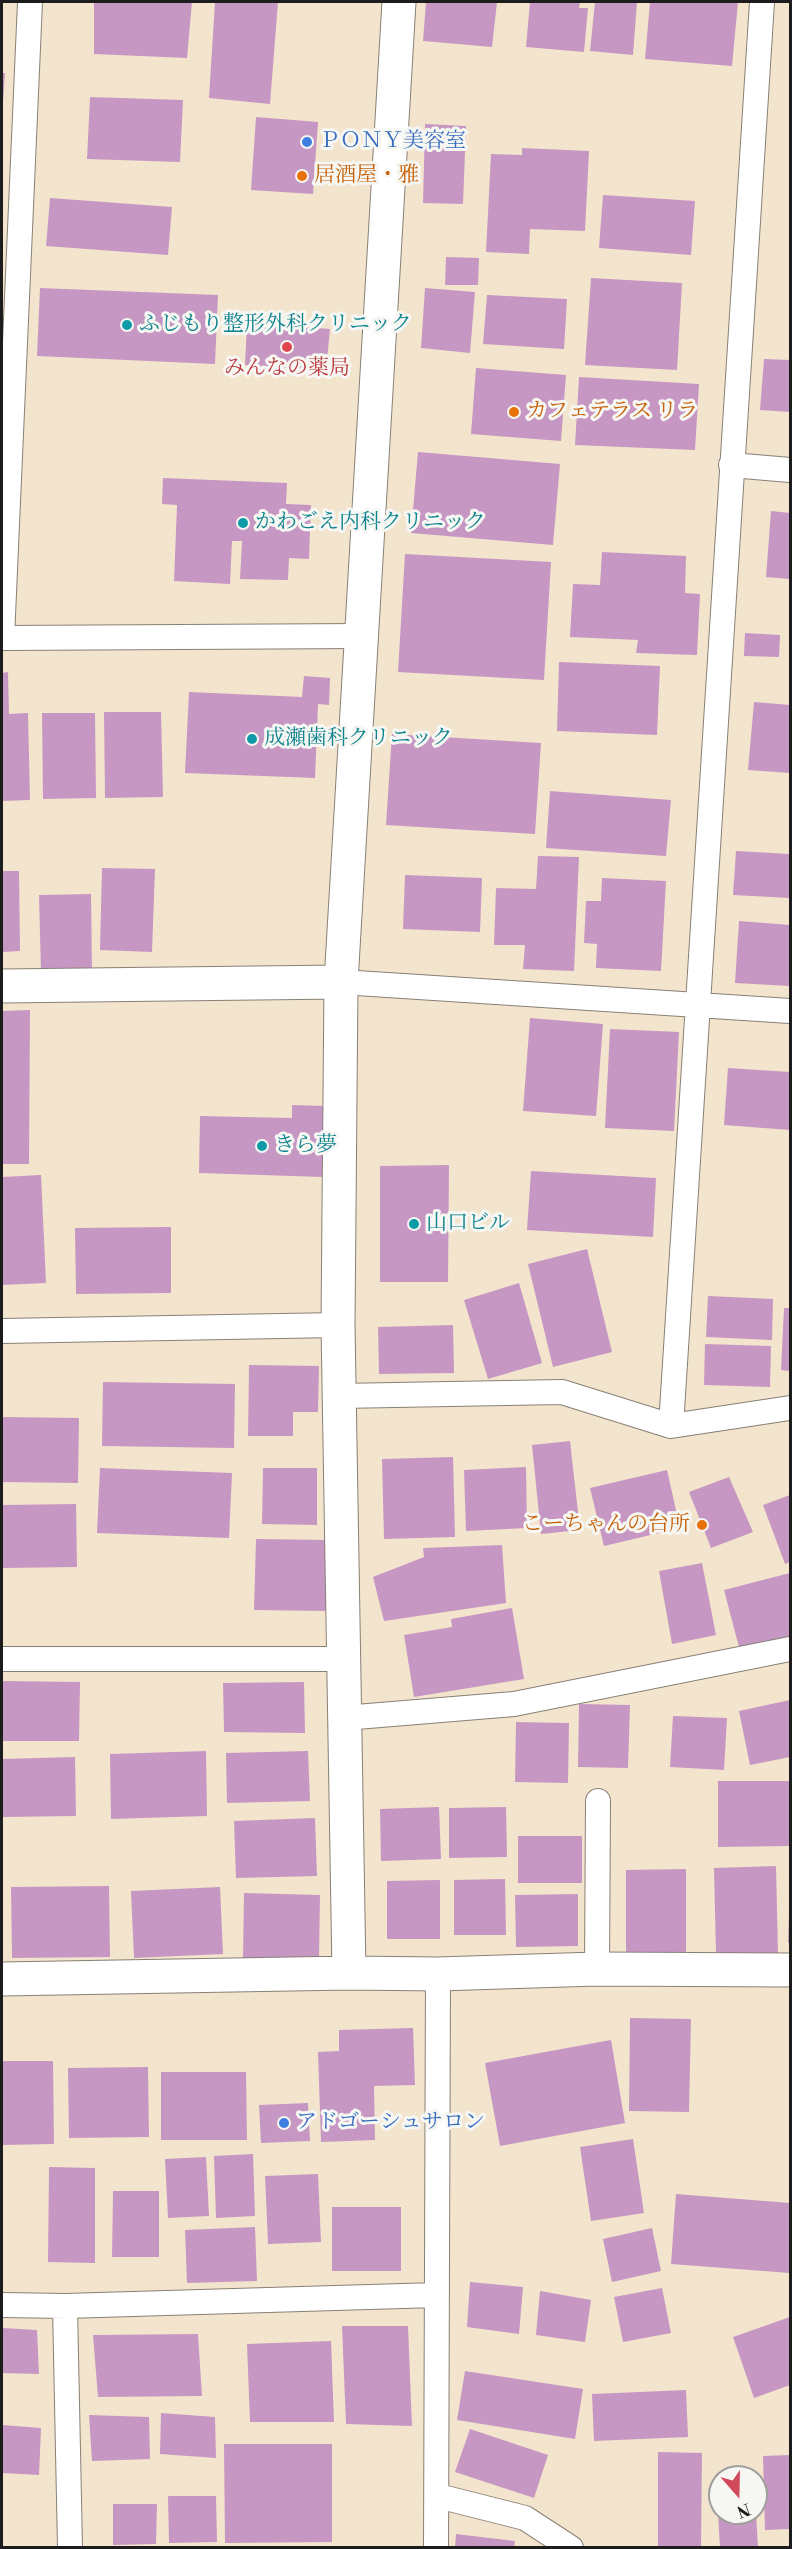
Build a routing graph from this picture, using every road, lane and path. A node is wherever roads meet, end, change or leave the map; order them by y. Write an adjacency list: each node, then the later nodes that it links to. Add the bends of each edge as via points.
1 (30, 2): 7 (lane)
2 (399, 2): 6 (street)
3 (762, 2): 4 (lane)
4 (731, 465): 5 (lane); 10 (lane)
5 (790, 470)
6 (363, 636): 7 (lane); 8 (street)
7 (2, 638)
8 (340, 982): 9 (street); 10 (lane); 12 (street)
9 (2, 986)
10 (696, 1006): 11 (lane); 16 (lane)
11 (790, 1011)
12 (338, 1325): 13 (lane); 14 (street)
13 (2, 1331)
14 (339, 1396): 16 (lane, via 562,1392); 19 (street)
15 (790, 1408): 16 (lane)
16 (670, 1426)
17 (790, 1649): 20 (lane, via 514,1704)
18 (2, 1659): 19 (lane)
19 (344, 1659): 20 (street)
20 (344, 1718): 24 (street)
21 (598, 1801): 22 (lane)
22 (597, 1969): 23 (street); 25 (street)
23 (790, 1970)
24 (349, 1972): 25 (street); 26 (street)
25 (438, 1974): 27 (lane)
26 (2, 1979)
27 (437, 2295): 29 (lane); 30 (lane)
28 (2, 2305): 29 (lane)
29 (65, 2306): 31 (lane)
30 (438, 2496): 32 (lane); 33 (lane, via 525,2518)
31 (70, 2547)
32 (436, 2547)
33 (571, 2547)

